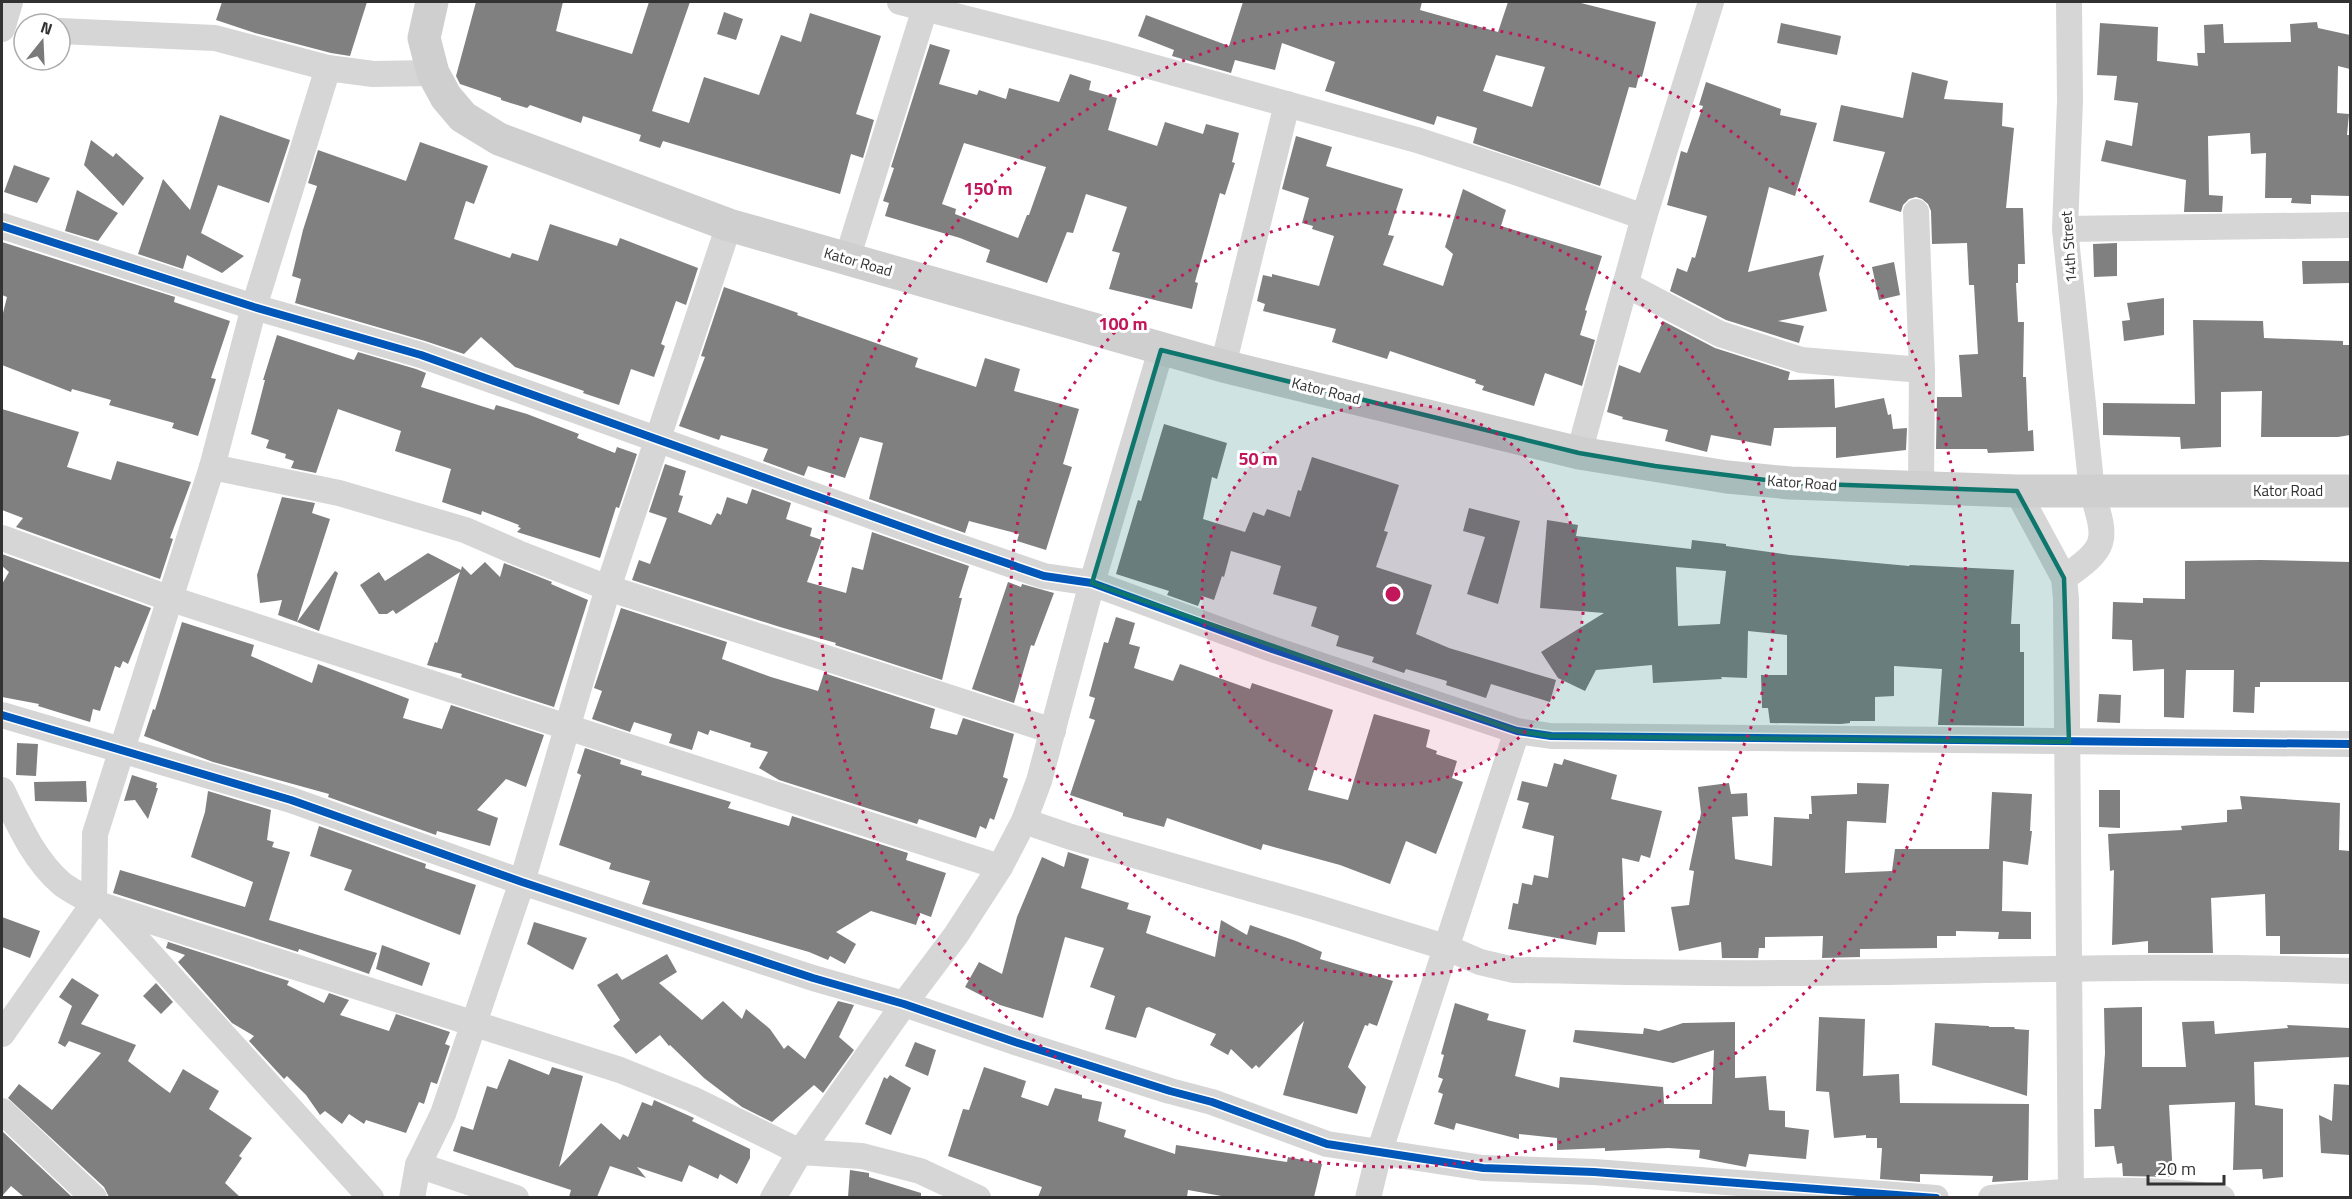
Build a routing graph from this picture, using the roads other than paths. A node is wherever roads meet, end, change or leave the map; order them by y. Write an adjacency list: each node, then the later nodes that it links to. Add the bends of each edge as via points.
1 (10, 2): 7 (street)
2 (432, 2): 10 (main road, Kator Road, via 424,38)
3 (900, 2): 6 (street)
4 (1711, 2): 13 (street)
5 (2069, 2): 17 (street, 14th Street)
6 (926, 5): 11 (street); 18 (street)
7 (2, 29)
8 (72, 32): 9 (street, via 215,38)
9 (328, 68): 10 (street, via 373,74); 20 (street)
10 (433, 73): 14 (main road, Kator Road, via 463,117 499,139)
11 (1287, 104): 13 (street, via 1428,144); 22 (street)
12 (1916, 212): 23 (street)
13 (1644, 217): 19 (street)
14 (729, 225): 18 (main road, Kator Road); 24 (street)
15 (2350, 225): 17 (street)
16 (2, 226): 20 (street)
17 (2065, 229): 30 (street, 14th Street)
18 (847, 258): 21 (main road, Kator Road)
19 (1625, 284): 23 (street, via 1720,334 1801,360); 25 (street)
20 (255, 307): 24 (street, via 421,355); 26 (street)
21 (1161, 350): 22 (main road, Kator Road); 33 (street)
22 (1223, 366): 25 (main road, Kator Road)
23 (1923, 370): 27 (street)
24 (657, 438): 33 (street, via 1044,576); 34 (street)
25 (1579, 453): 27 (main road, Kator Road, via 1779,482)
26 (212, 467): 34 (street, via 339,493 465,530); 35 (street)
27 (1921, 489): 28 (main road, Kator Road)
28 (2017, 491): 30 (main road, Kator Road); 32 (street)
29 (2350, 491): 30 (main road, Kator Road)
30 (2092, 492): 32 (street, 14th Street, via 2101,519 2100,544 2093,557)
31 (2, 538): 35 (street)
32 (2064, 578): 40 (street)
33 (1092, 583): 38 (street); 39 (street, via 1272,649)
34 (608, 588): 37 (street); 38 (street)
35 (168, 598): 37 (street); 42 (street)
36 (2, 715): 42 (street)
37 (567, 727): 46 (street); 47 (street)
38 (1053, 731): 44 (street)
39 (1517, 731): 40 (street, via 1551,736); 49 (street)
40 (2069, 742): 41 (street); 50 (street)
41 (2350, 744)
42 (122, 751): 47 (street, via 291,800); 48 (street, via 95,834)
43 (2, 790): 45 (street)
44 (1024, 821): 46 (street); 49 (street)
45 (9, 823): 48 (street, via 63,884)
46 (1000, 867): 52 (street)
47 (522, 882): 52 (street); 53 (street)
48 (102, 906): 53 (street); 54 (street); 61 (street)
49 (1445, 947): 50 (street, via 1480,962 1514,970 1787,973); 57 (street)
50 (2069, 968): 51 (street); 59 (street)
51 (2350, 971)
52 (904, 1004): 56 (street); 57 (street, via 1212,1102 1327,1144)
53 (475, 1023): 56 (street, via 620,1070 692,1099); 58 (street, via 443,1114)
54 (2, 1034)
55 (2, 1111): 60 (street)
56 (800, 1152): 64 (street); 65 (street, via 862,1156 886,1162 920,1171)
57 (1378, 1153): 66 (street); 67 (street, via 1483,1168)
58 (418, 1165): 62 (street); 63 (street)
59 (2071, 1194): 68 (street); 69 (street, via 2176,1191)
60 (94, 1197)
61 (371, 1197)
62 (412, 1197)
63 (516, 1197)
64 (773, 1197)
65 (978, 1197)
66 (1368, 1197)
67 (1936, 1197)
68 (1991, 1197)
69 (2222, 1197)

